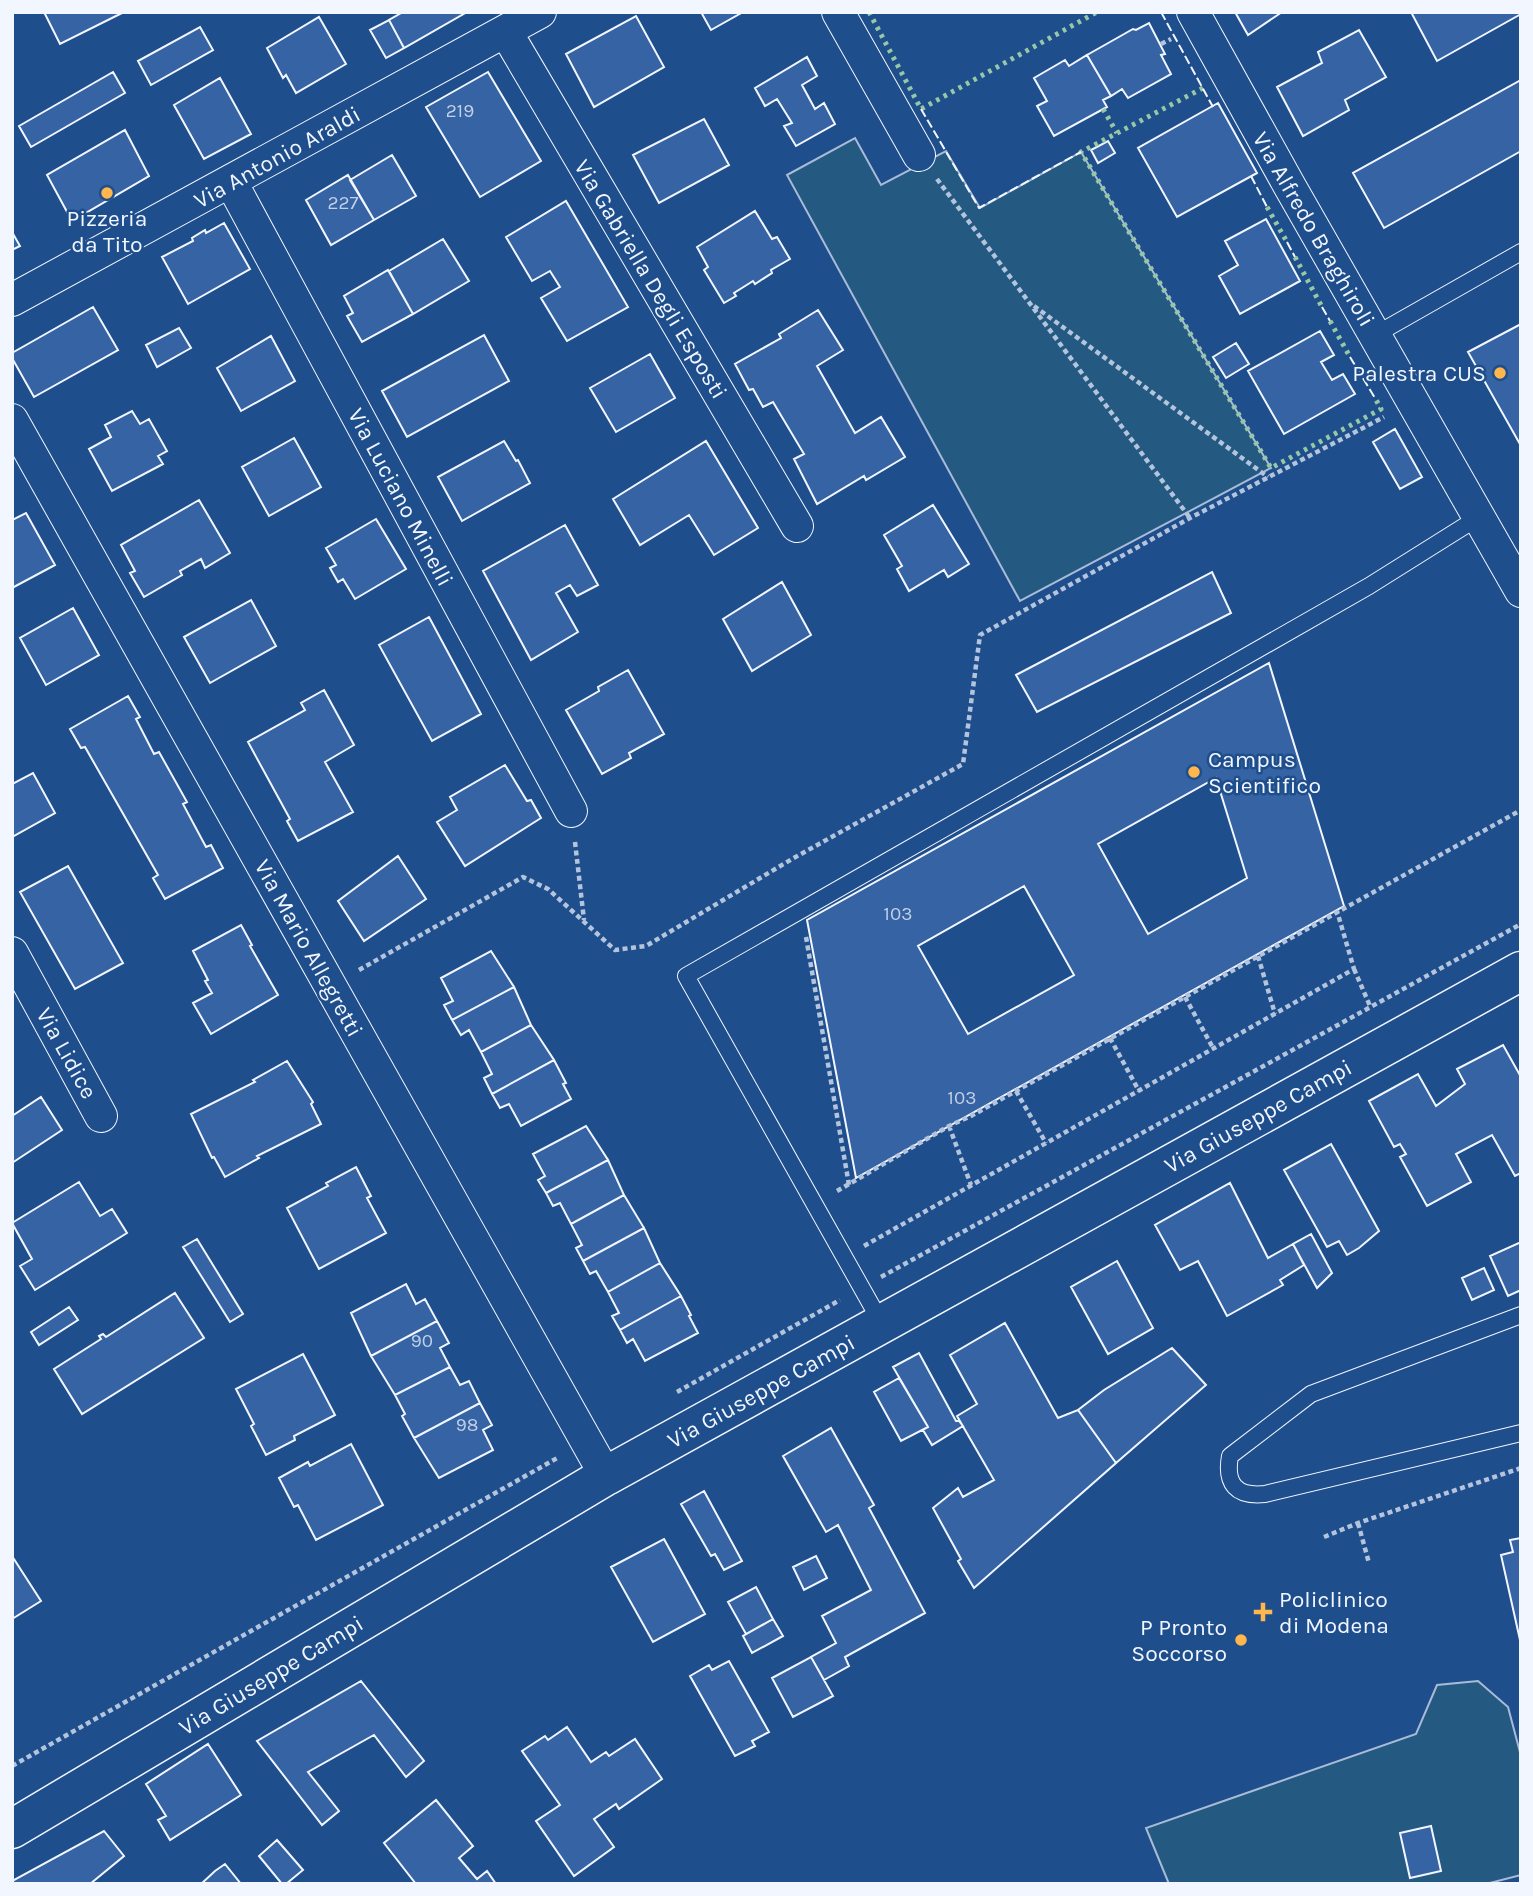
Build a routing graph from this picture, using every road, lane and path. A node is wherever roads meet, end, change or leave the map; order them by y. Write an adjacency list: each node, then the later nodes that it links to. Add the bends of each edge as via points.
1 (540, 12): 4 (street, Via Antonio Araldi)
2 (838, 12): 5 (street)
3 (1193, 12): 10 (street, Via Alfredo Braghiroli)
4 (506, 32): 6 (street, Via Antonio Araldi); 16 (street, Via Gabriella Degli Esposti)
5 (919, 155): 9 (path)
6 (232, 182): 8 (street, Via Antonio Araldi); 19 (street, Via Luciano Minelli)
7 (1521, 252): 10 (lane)
8 (12, 300)
9 (1029, 302): 13 (path); 15 (path)
10 (1375, 335): 11 (street, Via Alfredo Braghiroli)
11 (1413, 402): 13 (path); 14 (street, Via Alfredo Braghiroli)
12 (12, 420): 27 (street, Via Mario Allegretti)
13 (1268, 477): 15 (path)
14 (1479, 517): 17 (street, Via Alfredo Braghiroli); 40 (lane, via 1369,586 686,976)
15 (1190, 518): 21 (path, via 980,635 963,764 646,946 615,950)
16 (797, 526)
17 (1521, 591)
18 (1521, 810): 20 (path)
19 (571, 811): 21 (path)
20 (1338, 911): 24 (path); 25 (path)
21 (584, 921): 27 (path, via 548,889 523,877)
22 (803, 925): 38 (path)
23 (12, 954): 35 (street, Via Lidice)
24 (1258, 956): 28 (path); 30 (path)
25 (1354, 969): 29 (path); 30 (path)
26 (1521, 971): 43 (street, Via Giuseppe Campi)
27 (331, 986): 46 (street, Via Mario Allegretti)
28 (1185, 997): 31 (path); 32 (path)
29 (1370, 1006)
30 (1275, 1014): 32 (path)
31 (1110, 1038): 33 (path); 34 (path)
32 (1213, 1049): 34 (path)
33 (1016, 1091): 36 (path); 37 (path)
34 (1139, 1091): 37 (path)
35 (101, 1116)
36 (949, 1126): 38 (path); 39 (path)
37 (1046, 1143): 39 (path)
38 (849, 1185): 40 (path)
39 (971, 1185): 41 (path)
40 (815, 1204): 41 (lane)
41 (845, 1257): 43 (lane)
42 (1521, 1315): 44 (lane, via 1311,1394 1230,1456 1227,1470 1236,1489 1265,1494)
43 (882, 1324): 46 (street, Via Giuseppe Campi)
44 (1521, 1433)
45 (1521, 1468): 47 (path)
46 (606, 1476): 50 (street, Via Giuseppe Campi)
47 (1358, 1523): 48 (path); 49 (path)
48 (1324, 1537)
49 (1369, 1563)
50 (12, 1829)

